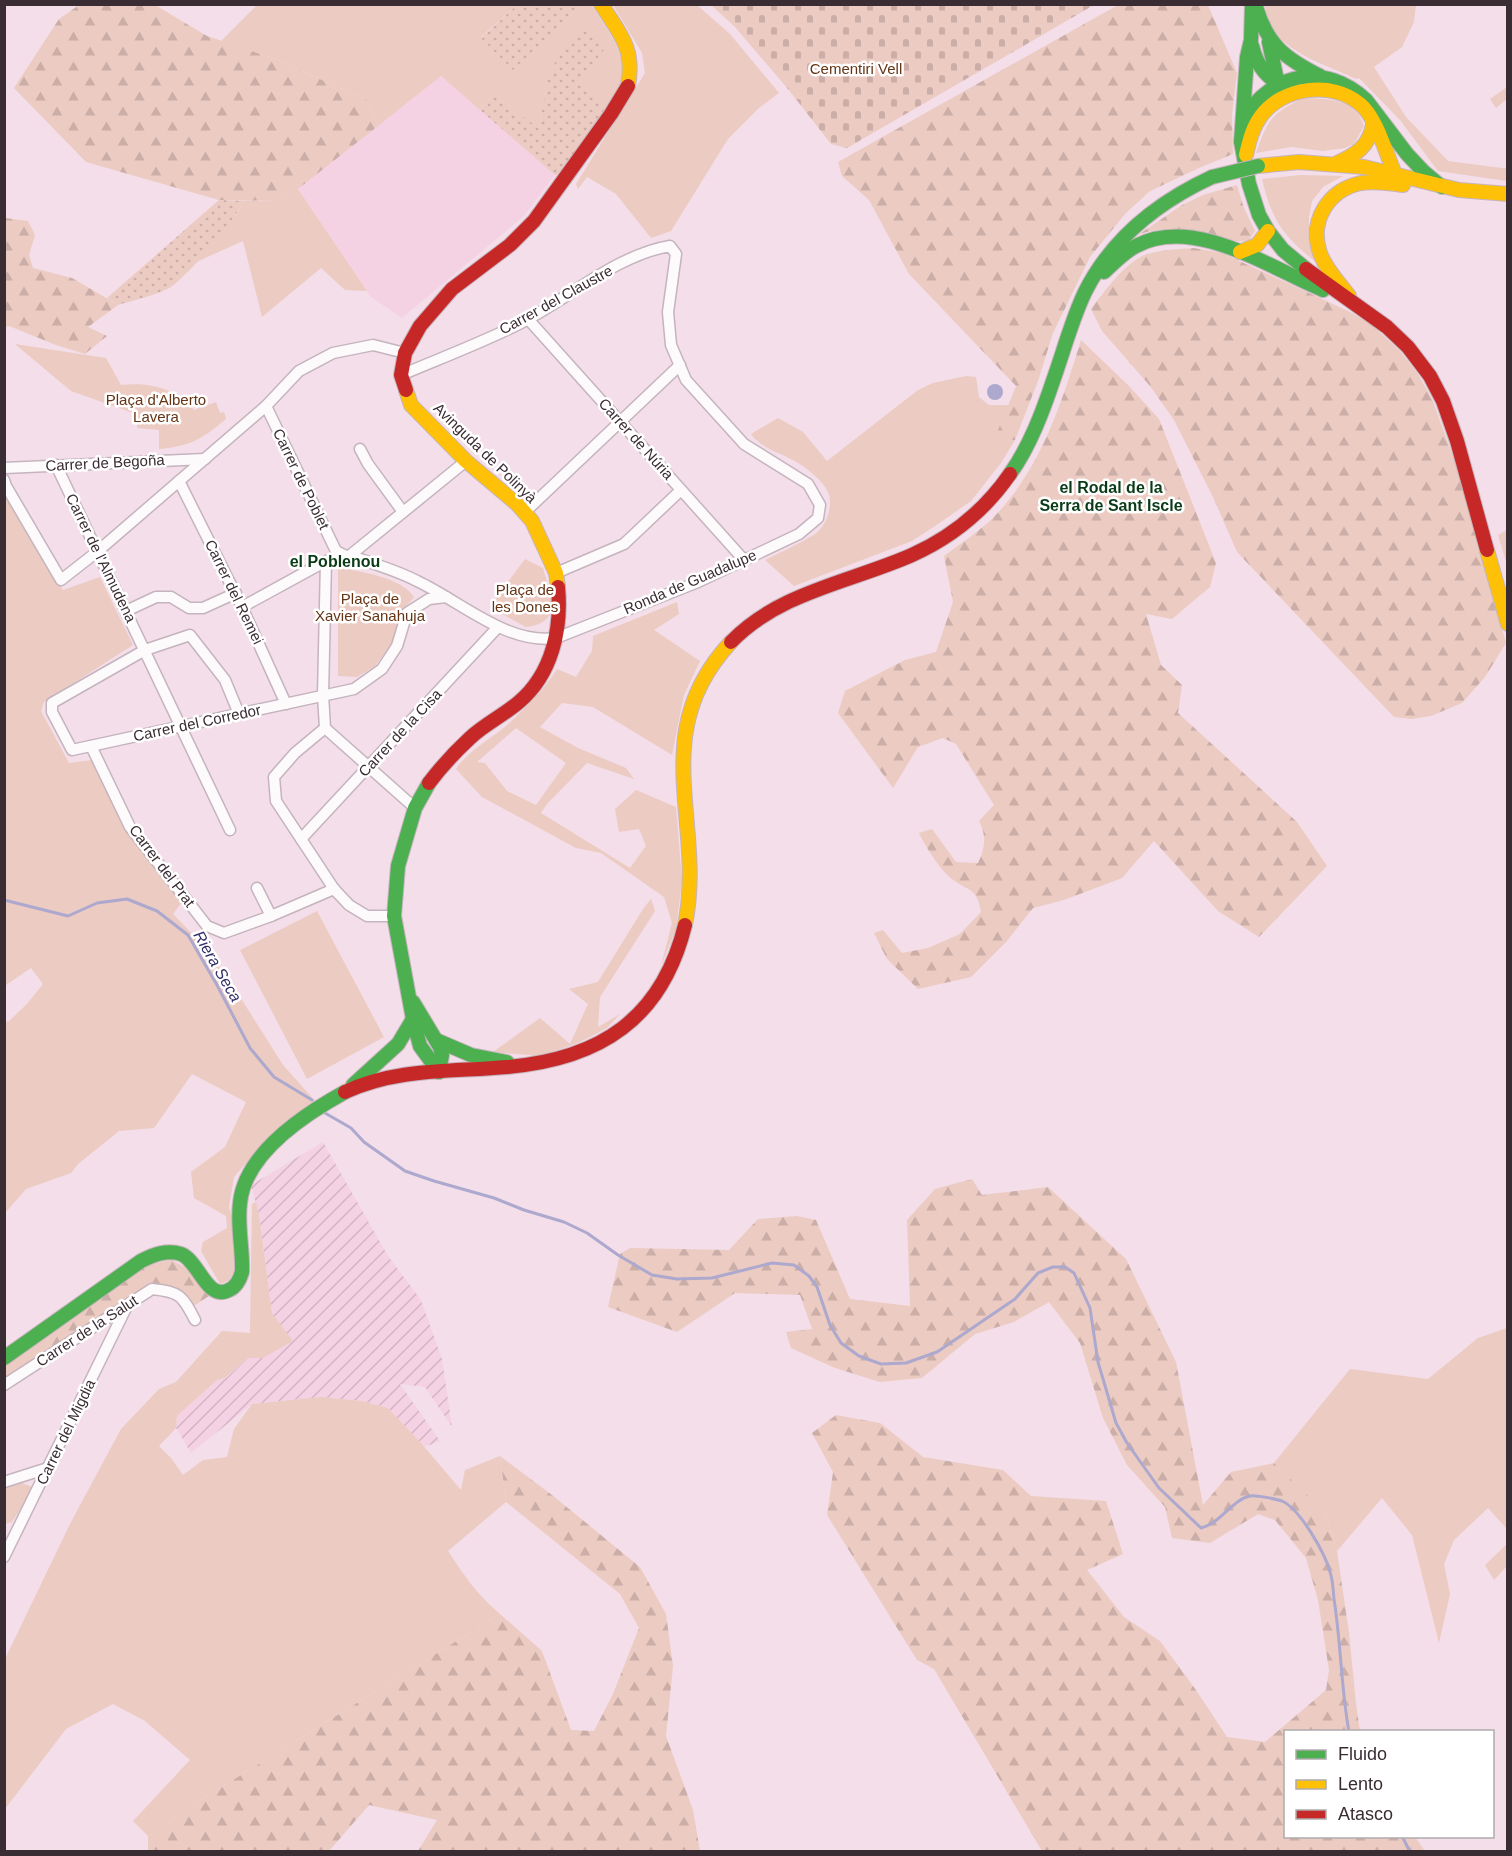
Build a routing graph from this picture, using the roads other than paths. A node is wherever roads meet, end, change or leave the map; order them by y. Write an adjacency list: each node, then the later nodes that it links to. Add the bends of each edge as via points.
1 (601, 4): 20 (main road, via 627,46 631,64 628,85 534,221 510,245 452,289 420,326)
2 (1254, 4): 3 (main road); 4 (main road)
3 (1251, 40): 6 (main road, via 1258,64); 8 (main road)
4 (1269, 40): 5 (main road, via 1292,61); 6 (main road)
5 (1320, 76): 6 (main road); 13 (main road, via 1336,80 1365,98 1412,161)
6 (1278, 85): 7 (main road, via 1307,84); 8 (main road)
7 (1332, 91): 8 (main road, via 1317,89 1291,94); 9 (main road, via 1360,104)
8 (1249, 123): 10 (main road)
9 (1373, 125): 11 (main road, via 1371,138 1362,151); 12 (main road)
10 (1251, 163): 11 (main road); 15 (main road, via 1254,201); 17 (main road, bridge, via 1173,196 1142,219 1116,244)
11 (1335, 164): 12 (main road)
12 (1395, 174): 13 (main road)
13 (1442, 187): 14 (main road); 18 (main road, via 1362,183 1330,198 1318,219 1316,240 1324,262)
14 (1508, 194)
15 (1268, 231): 16 (main road, via 1257,245); 18 (main road, via 1297,263)
16 (1240, 252): 17 (main road, via 1193,238 1150,240 1127,252); 18 (main road)
17 (1090, 283): 64 (main road, via 1036,426 1012,472 987,504 954,532 920,552 771,611 734,639 714,664 693,702 684,738 681,778 690,900 685,932 671,969 647,1005 611,1037 575,1054)
18 (1352, 302): 43 (main road, via 1397,336 1437,387 1449,414)
19 (528, 319): 21 (street, Carrer del Claustre, via 626,261 670,246 676,254 668,312 671,345); 22 (street, Carrer del Claustre); 24 (street, Carrer de Núria)
20 (405, 353): 22 (main road); 23 (street, Carrer de Begoña, via 373,345 333,353 298,371)
21 (680, 365): 24 (street); 37 (street, Ronda de Guadalupe, via 686,380 744,444 808,484 820,505 818,518 799,534)
22 (401, 375): 27 (main road, Avinguda de Polinyà, via 411,405)
23 (266, 406): 26 (street, Carrer de Begoña); 36 (street, Carrer de Poblet, via 336,551)
24 (620, 422): 32 (street, Carrer de Núria); 34 (street)
25 (360, 449): 33 (street)
26 (205, 459): 28 (street, Carrer de Begoña); 31 (street, Carrer de Begoña)
27 (466, 461): 33 (street); 34 (main road, Avinguda de Polinyà)
28 (56, 465): 29 (street, Carrer de Begoña); 35 (street, Carrer de l'Almudena)
29 (4, 468)
30 (4, 480): 35 (street, Carrer de Begoña, via 61,580)
31 (179, 481): 35 (street, Carrer de Begoña); 39 (street, Carrer del Remei)
32 (681, 490): 37 (street, Carrer de Núria); 38 (street, via 624,544)
33 (403, 512): 36 (street)
34 (525, 512): 38 (main road, Avinguda de Polinyà)
35 (98, 551): 42 (street, Carrer de l'Almudena)
36 (348, 557): 40 (street, via 417,580)
37 (744, 560): 45 (street, Ronda de Guadalupe)
38 (556, 573): 45 (main road, Avinguda de Polinyà, via 560,609)
39 (236, 593): 41 (street, Carrer del Remei); 42 (street, via 203,608 189,608 171,597 156,597)
40 (447, 597): 44 (street); 47 (street, via 429,599 407,613 397,646 382,669 354,689)
41 (243, 607): 47 (street, via 326,561); 48 (street, Carrer del Remei)
42 (126, 611): 46 (street, Carrer de l'Almudena)
43 (1508, 624)
44 (498, 627): 45 (street, via 532,637); 53 (street, Carrer de la Cisa)
45 (556, 638): 54 (main road, Avinguda de Polinyà, via 542,676 520,701 471,737 430,781)
46 (145, 650): 49 (street, via 190,635 225,680); 50 (street, Carrer de l'Almudena); 52 (street, Carrer del Corredor, via 52,703 52,712 72,750)
47 (323, 695): 48 (street, Carrer del Corredor); 51 (street)
48 (286, 704): 49 (street, Carrer del Corredor)
49 (239, 714): 50 (street, Carrer del Corredor)
50 (181, 728): 52 (street, Carrer del Corredor); 55 (street, Carrer de l'Almudena)
51 (326, 728): 53 (street); 56 (street, via 274,777 276,801)
52 (91, 746): 59 (street, Carrer del Prat, via 130,827 207,926 224,933)
53 (368, 766): 54 (street); 56 (street, Carrer de la Cisa)
54 (415, 808): 60 (main road, Avinguda de Polinyà, via 398,866)
55 (230, 830)
56 (301, 838): 58 (street)
57 (257, 888): 59 (street)
58 (334, 889): 59 (street, Carrer del Prat); 60 (street, via 367,916)
59 (270, 916)
60 (394, 916): 61 (main road, Avinguda de Polinyà)
61 (410, 997): 62 (main road, Avinguda de Polinyà); 63 (main road)
62 (413, 1019): 65 (main road, Avinguda de Polinyà, via 420,1046); 66 (main road, via 398,1044)
63 (436, 1040): 64 (main road, via 486,1059); 65 (main road, via 442,1055)
64 (537, 1065): 65 (main road)
65 (439, 1072): 66 (main road, via 394,1076)
66 (350, 1089): 69 (main road, via 289,1130 252,1168 240,1200 242,1272 232,1289 212,1289 194,1262 180,1253 153,1255)
67 (127, 1306): 68 (street, Carrer de la Salut, via 152,1289 171,1291 184,1300); 70 (street, Carrer de la Salut); 71 (street, Carrer del Migdia)
68 (195, 1320)
69 (4, 1358)
70 (4, 1385)
71 (48, 1468): 72 (street); 73 (street, Carrer del Migdia)
72 (4, 1482)
73 (4, 1557)

